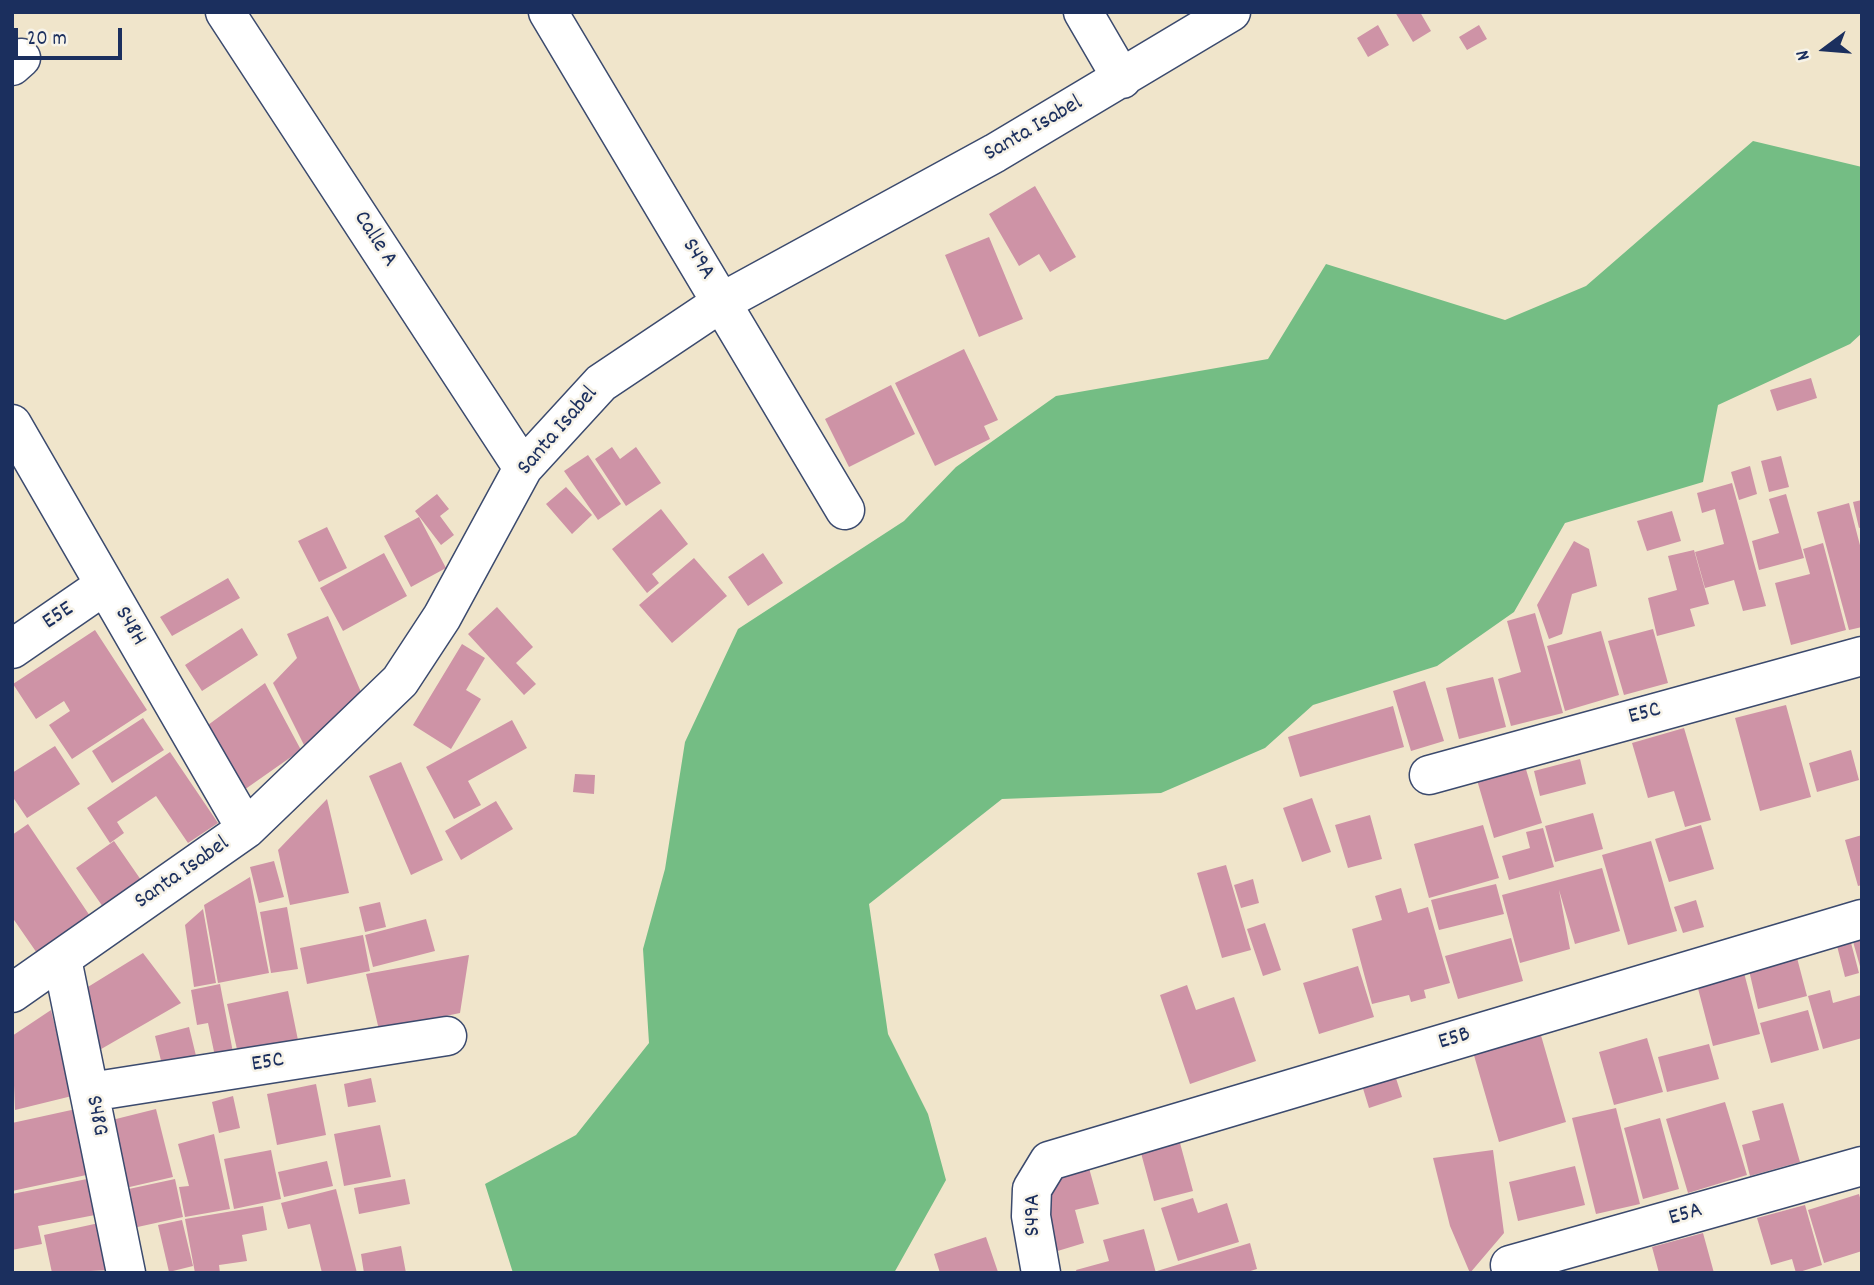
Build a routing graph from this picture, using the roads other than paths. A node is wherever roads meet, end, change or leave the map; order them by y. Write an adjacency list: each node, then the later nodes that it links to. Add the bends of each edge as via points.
1 (225, 12): 8 (street, Calle A)
2 (548, 12): 6 (street, S49A)
3 (1083, 12): 5 (street)
4 (1231, 12): 5 (street, Santa Isabel)
5 (1122, 79): 6 (street, Santa Isabel)
6 (722, 302): 8 (street, Santa Isabel, via 601,383); 9 (street, S49A)
7 (12, 424): 10 (street, S48H)
8 (523, 468): 14 (street, Santa Isabel, via 442,617 400,681)
9 (845, 510)
10 (105, 585): 11 (street, E5E); 14 (street, S48H)
11 (12, 649)
12 (1862, 656): 13 (street, E5C)
13 (1429, 775)
14 (246, 829): 16 (street, Santa Isabel)
15 (1862, 919): 20 (street, E5B)
16 (62, 959): 17 (street, Santa Isabel); 19 (street, S48G)
17 (12, 993)
18 (447, 1036): 19 (street, E5C)
19 (90, 1092): 23 (street, S48G)
20 (1049, 1161): 24 (street, S49A, via 1032,1189 1031,1216)
21 (1862, 1166): 22 (street, E5A)
22 (1510, 1265)
23 (126, 1273)
24 (1041, 1273)

